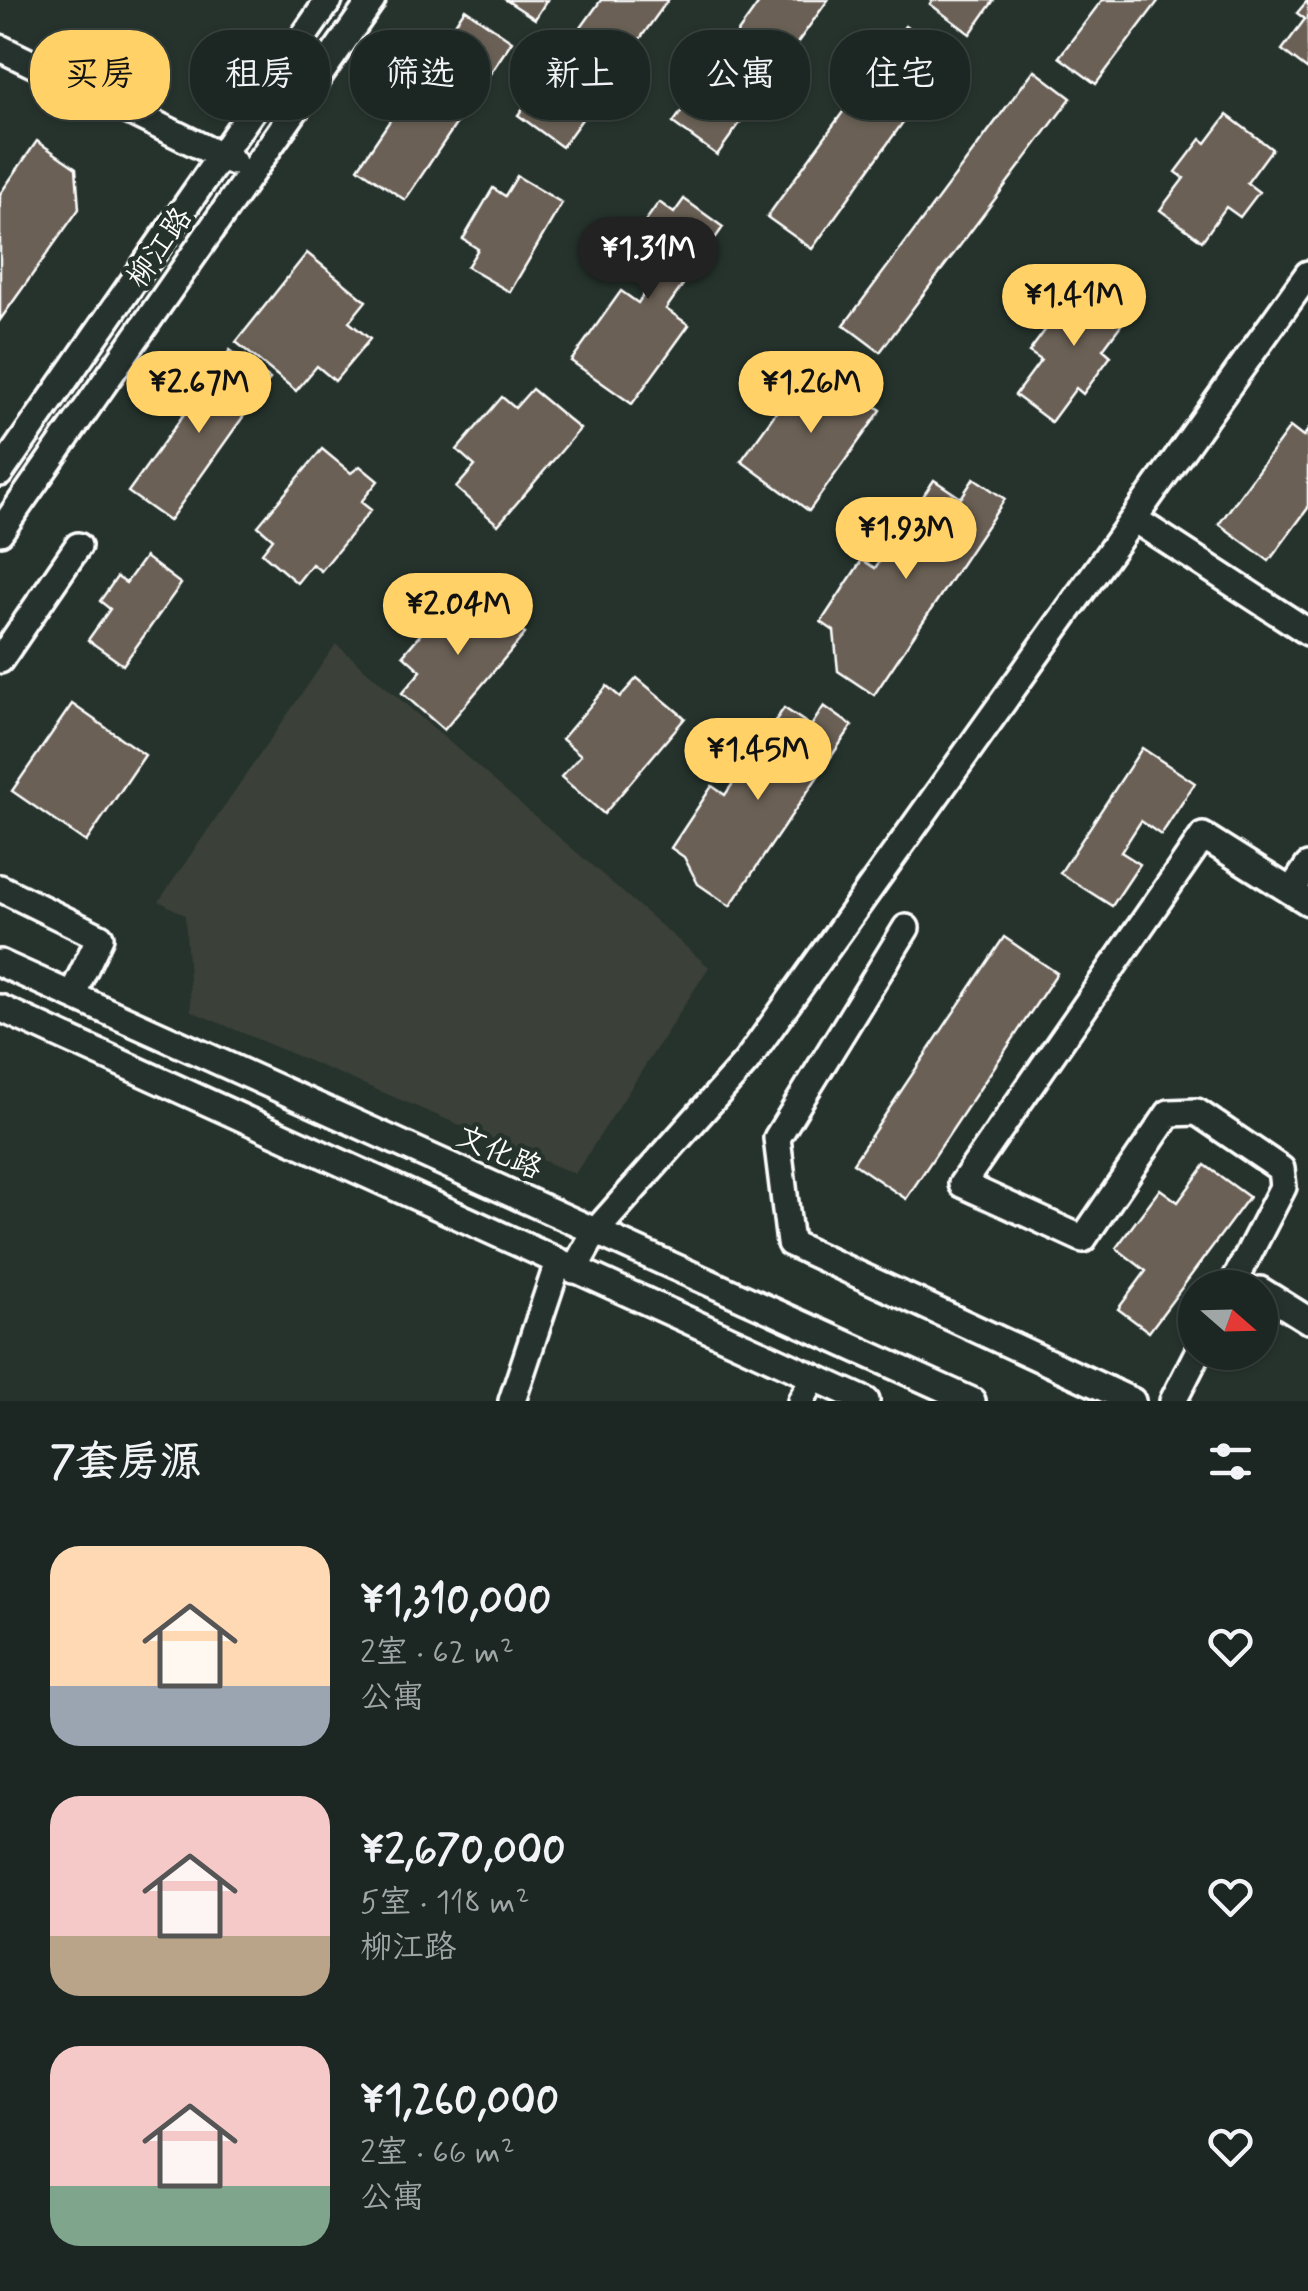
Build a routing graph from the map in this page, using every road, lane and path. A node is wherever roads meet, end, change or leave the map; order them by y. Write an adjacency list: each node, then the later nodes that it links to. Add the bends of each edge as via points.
1 (329, 0): 4 (street, 柳江路)
2 (372, 0): 5 (street, 柳江路)
3 (0, 48): 4 (street)
4 (222, 156): 5 (street); 7 (street, 柳江路)
5 (254, 172): 9 (street, 柳江路)
6 (1308, 274): 8 (street)
7 (0, 473)
8 (1134, 519): 11 (street); 20 (street, via 746,1062)
9 (0, 532)
10 (78, 546): 12 (street)
11 (1308, 632)
12 (0, 660)
13 (1308, 866): 15 (street)
14 (0, 888): 18 (street, via 100,937)
15 (1299, 897): 22 (street, via 1203,836 962,1184 1083,1240 1169,1113 1197,1112 1281,1168 1283,1188)
16 (906, 928): 31 (street, via 777,1138 790,1244)
17 (0, 962): 18 (street, 文化路)
18 (72, 995): 20 (street, 文化路)
19 (0, 1008): 21 (street)
20 (595, 1232): 21 (street); 30 (street, 文化路)
21 (566, 1266): 26 (street); 27 (street)
22 (1252, 1270)
23 (1278, 1303): 24 (street)
24 (1308, 1320)
25 (1189, 1370): 32 (street)
26 (814, 1378): 28 (street); 29 (street)
27 (512, 1401)
28 (801, 1401)
29 (866, 1401)
30 (972, 1401)
31 (1132, 1401)
32 (1173, 1401)

